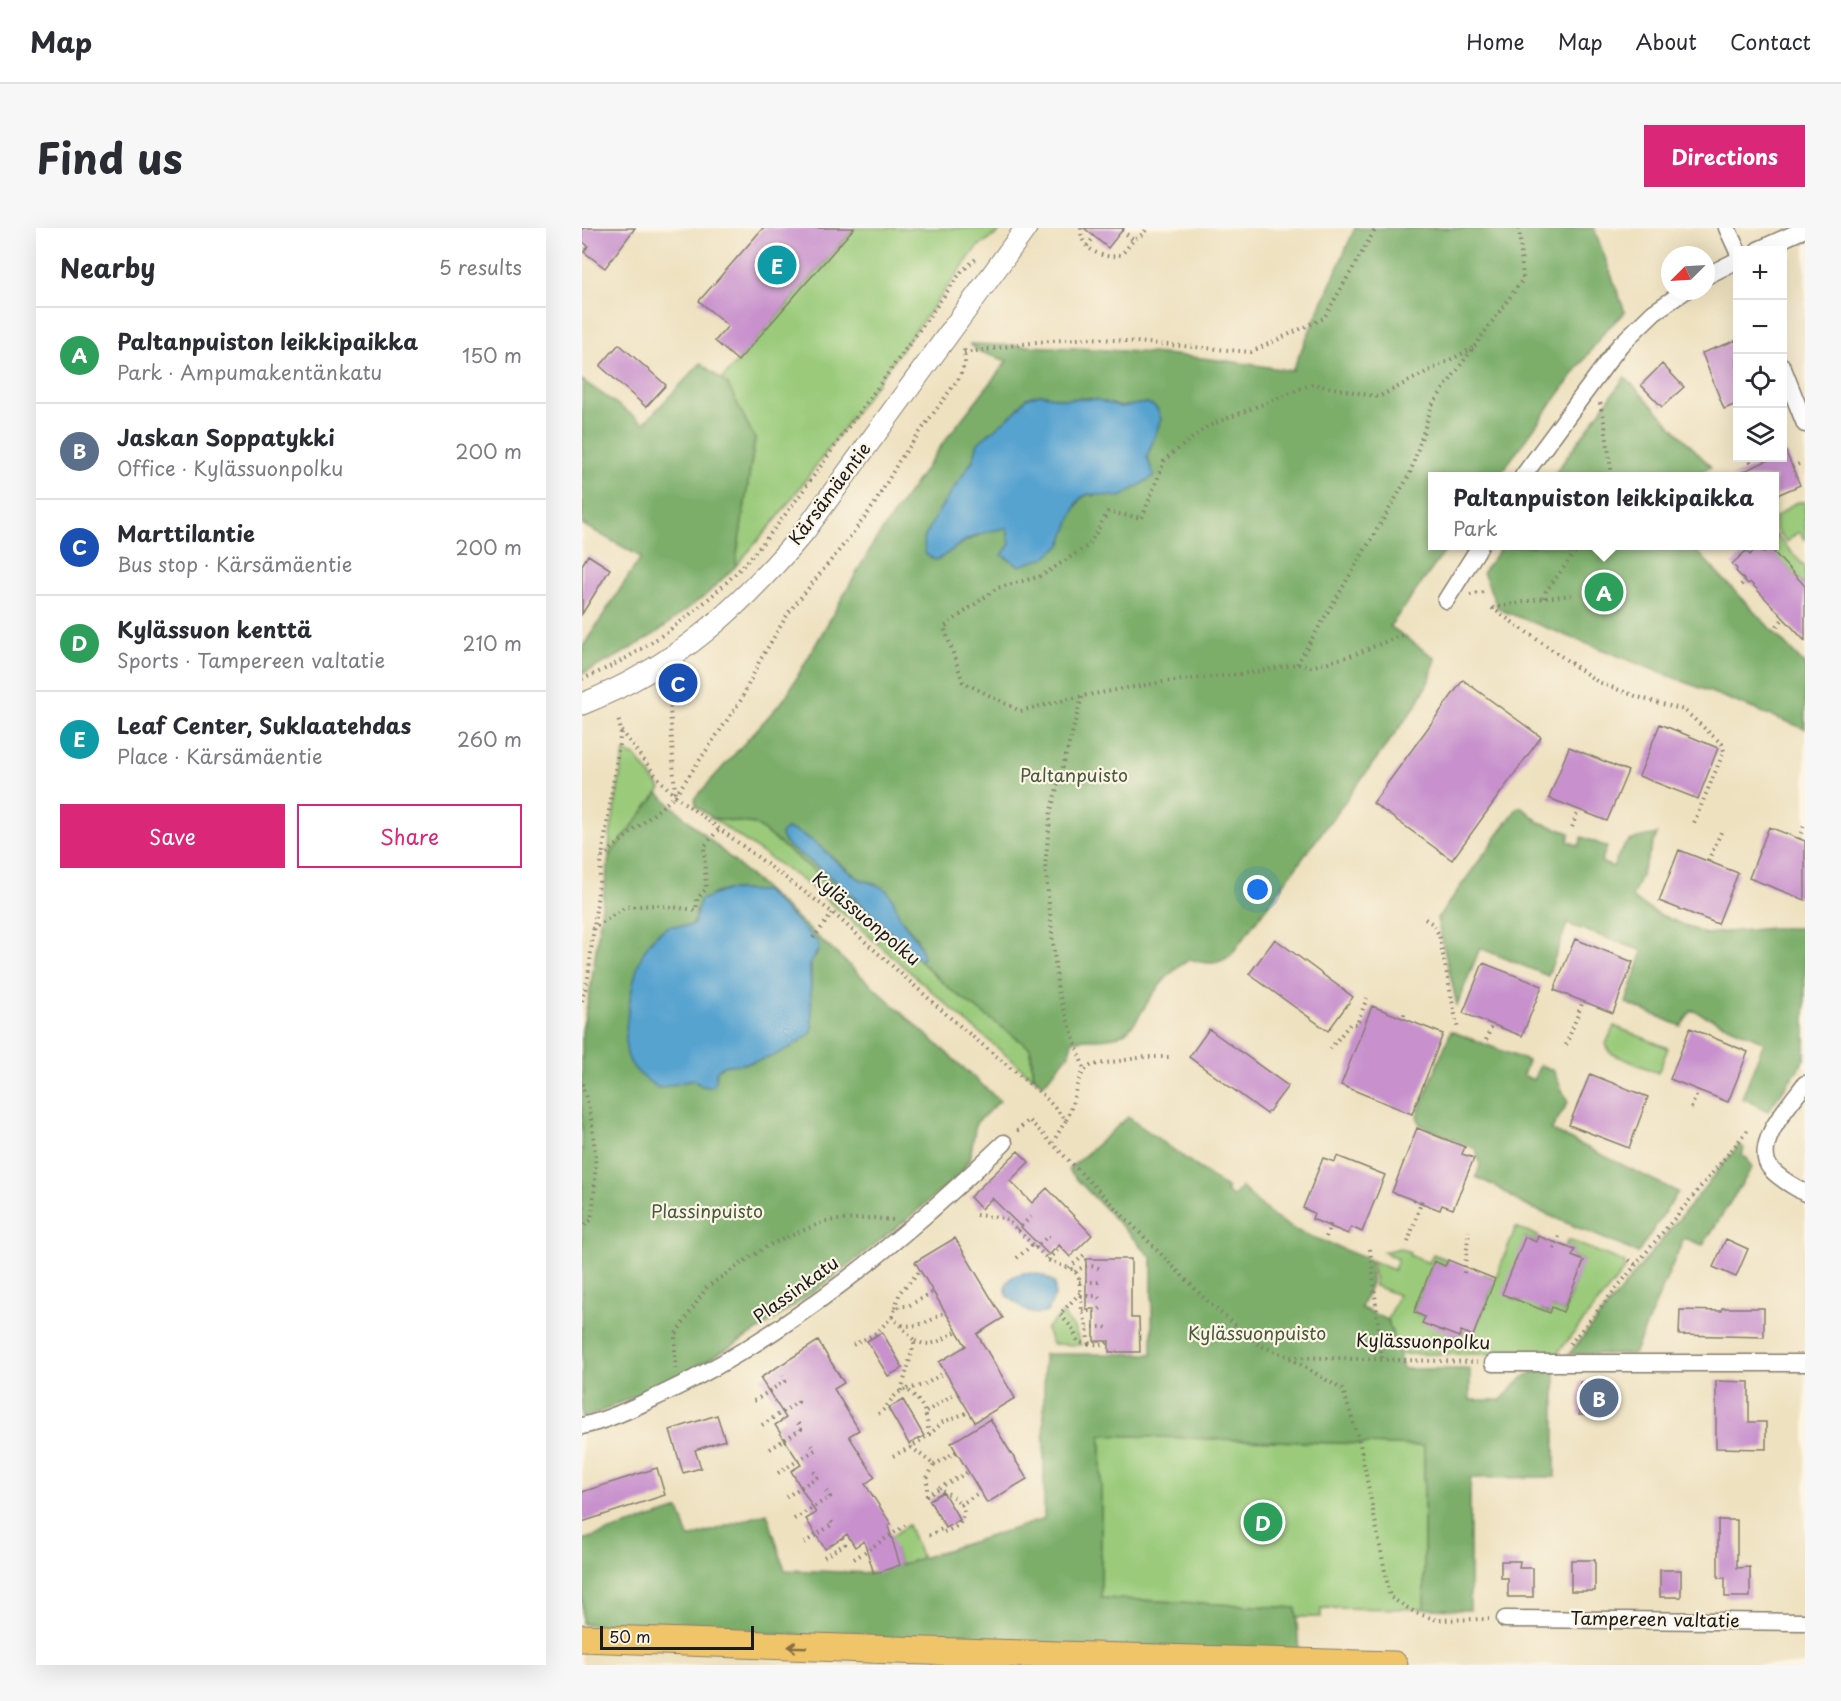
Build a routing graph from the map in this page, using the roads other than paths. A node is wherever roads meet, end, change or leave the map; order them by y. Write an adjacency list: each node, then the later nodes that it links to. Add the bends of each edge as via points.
1 (1026, 228): 14 (street, Kärsämäentie, via 804,532 771,570 678,654 627,685)
2 (1727, 228): 4 (street)
3 (1805, 229): 5 (street)
4 (1734, 246)
5 (1767, 246)
6 (1733, 262): 7 (street)
7 (1715, 271)
8 (1672, 300): 11 (street, via 1620,345)
9 (1787, 379): 10 (street)
10 (1805, 424)
11 (1527, 472)
12 (1477, 550): 13 (street)
13 (1446, 600)
14 (582, 704)
15 (1805, 1084): 17 (street, via 1764,1150 1770,1168)
16 (1004, 1143): 20 (street, Plassinkatu, via 917,1223 771,1334 675,1388)
17 (1805, 1193)
18 (1493, 1363): 19 (street, Kylässuonpolku)
19 (1805, 1363)
20 (582, 1426)
21 (1505, 1619): 22 (street, Tampereen valtatie)
22 (1805, 1622)
23 (582, 1638): 24 (highway, one-way to 23)
24 (1394, 1665)

